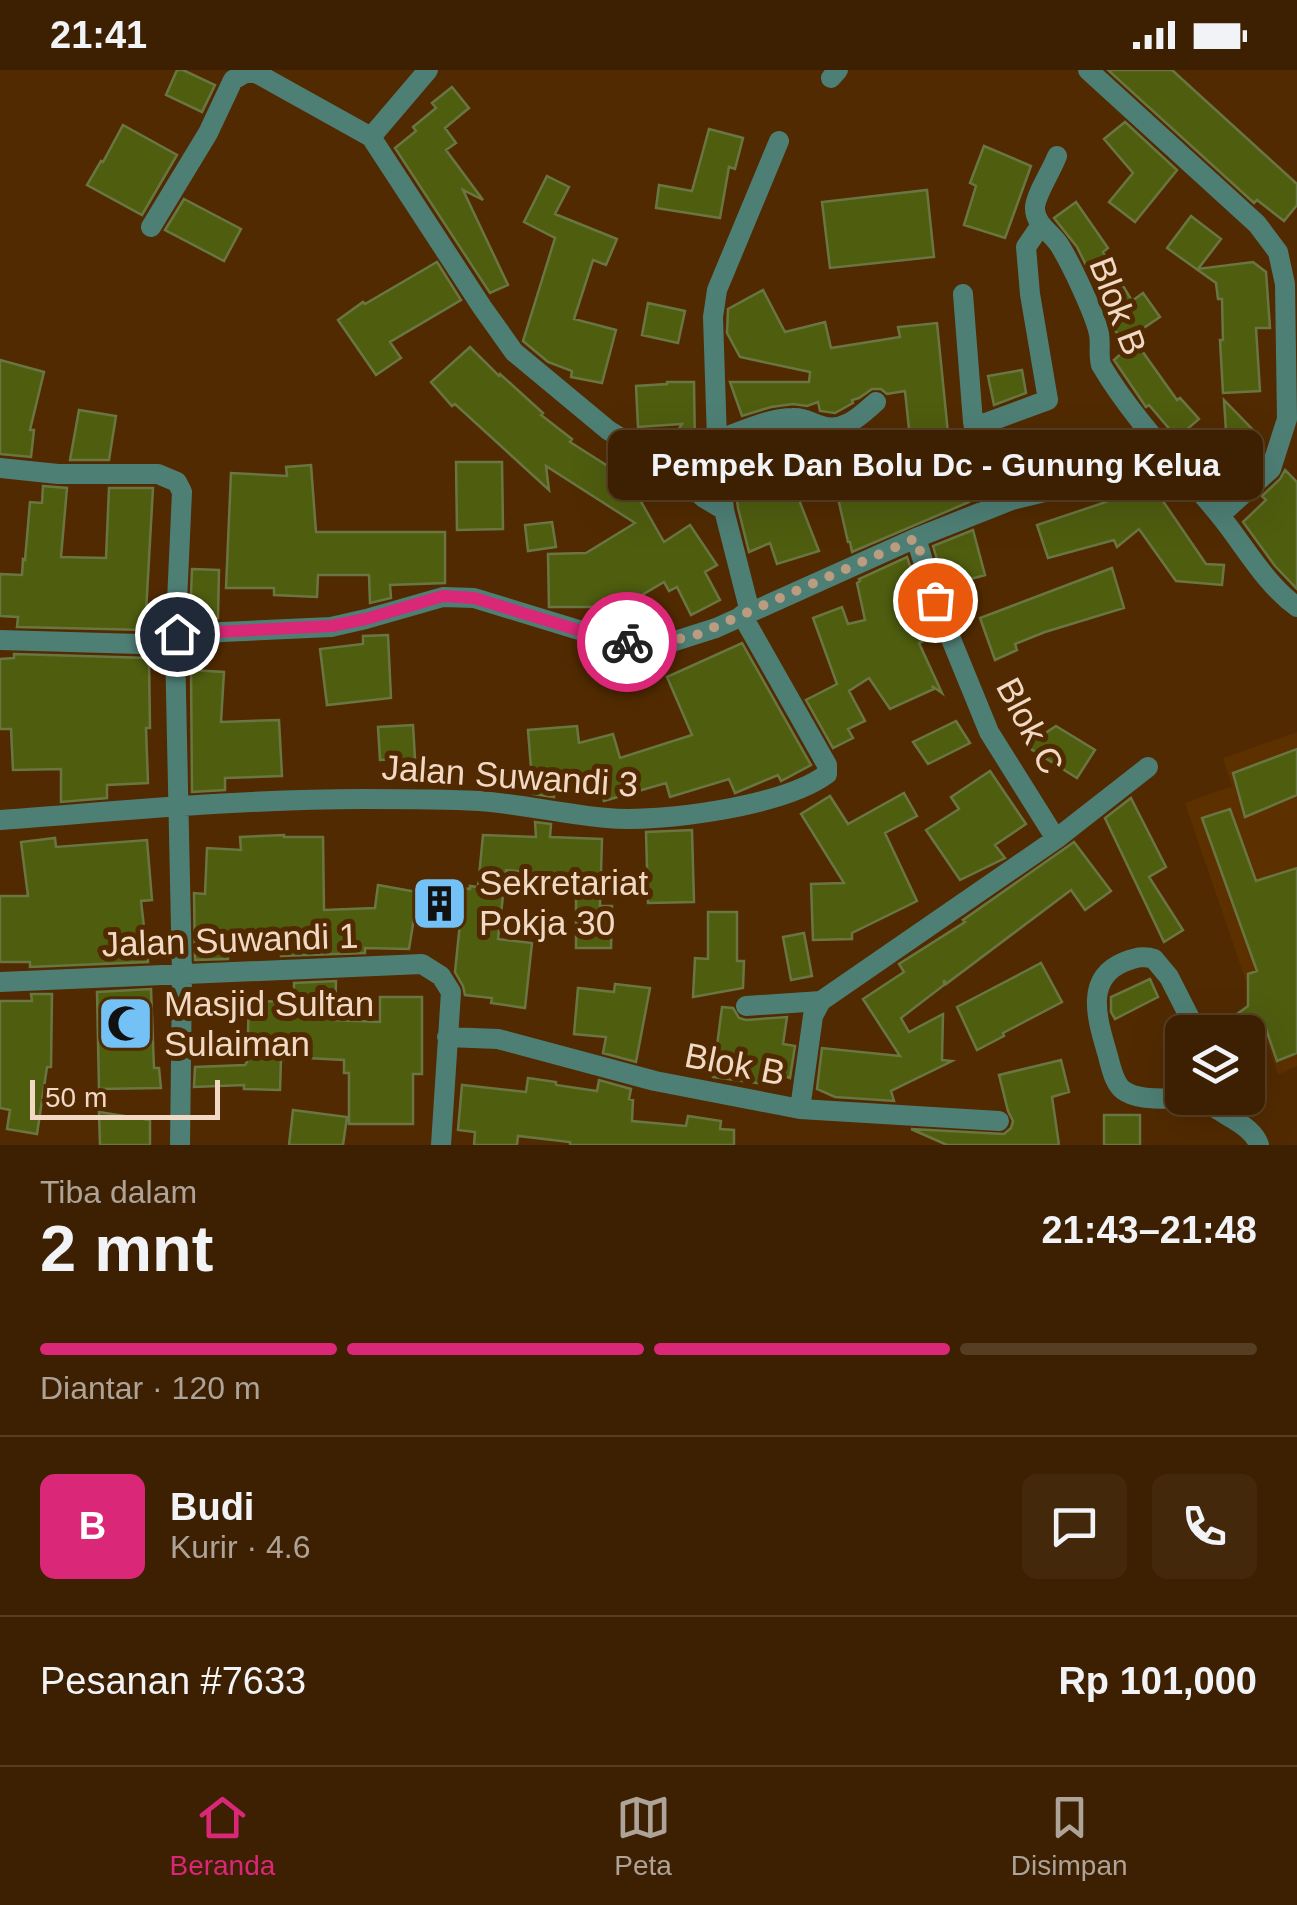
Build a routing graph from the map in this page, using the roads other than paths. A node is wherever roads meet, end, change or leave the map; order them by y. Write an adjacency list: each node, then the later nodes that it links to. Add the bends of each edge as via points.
1 (428, 70): 4 (street)
2 (1088, 70): 17 (street, via 1257,224 1278,252 1285,284 1288,419 1271,469)
3 (228, 75): 4 (street, via 256,73); 8 (street, via 208,133)
4 (371, 138): 16 (street, via 514,352 608,430)
5 (779, 141): 12 (street, via 716,290)
6 (1056, 156): 7 (street, via 1034,204)
7 (1041, 225): 11 (street, via 1026,247 1048,400); 17 (street, Blok B, via 1058,244 1092,315 1107,374)
8 (151, 227)
9 (963, 294): 11 (street)
10 (876, 402): 12 (street, via 840,427 795,417)
11 (974, 427): 15 (street)
12 (718, 440): 16 (street)
13 (0, 468): 21 (street, via 158,474 177,482 182,492)
14 (1090, 481): 15 (street)
15 (992, 508): 18 (street)
16 (724, 510): 20 (street)
17 (1220, 516): 19 (street, Blok B, via 1266,579)
18 (916, 538): 20 (street); 26 (street, Blok C, via 989,732)
19 (1297, 606)
20 (746, 614): 21 (street, via 694,636 646,645 474,598 443,596 331,626); 24 (street, Jalan Suwandi 3, via 828,774 766,800 686,816 610,819 482,801)
21 (176, 639): 22 (street); 24 (street)
22 (0, 640)
23 (1148, 767): 26 (street)
24 (180, 806): 25 (street, Jalan Suwandi 3); 27 (street)
25 (0, 820)
26 (1056, 838): 29 (street)
27 (182, 975): 28 (street, Jalan Suwandi 1); 32 (street, Jalan Suwandi 1, via 422,964 450,992); 37 (street)
28 (0, 982)
29 (821, 1001): 30 (street); 34 (street, Blok B)
30 (746, 1006)
31 (1188, 1015): 33 (street, via 1154,959 1119,964 1097,994 1097,1018 1121,1090)
32 (447, 1037): 34 (street, Blok B, via 498,1038 655,1081); 38 (street)
33 (1165, 1099)
34 (800, 1109): 36 (street)
35 (1226, 1115): 39 (street)
36 (999, 1121)
37 (180, 1145)
38 (441, 1145)
39 (1259, 1145)

